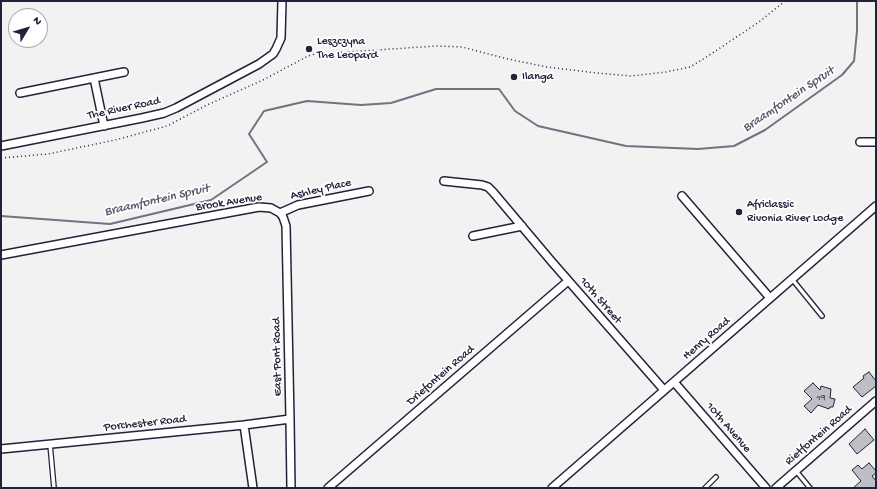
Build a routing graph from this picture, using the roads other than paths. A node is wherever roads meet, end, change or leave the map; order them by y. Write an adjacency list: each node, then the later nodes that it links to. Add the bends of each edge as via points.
1 (282, 1): 5 (street, The River Road, via 281,38 273,54 176,108 154,116)
2 (124, 72): 3 (street)
3 (94, 78): 4 (street); 5 (street)
4 (20, 93)
5 (104, 126): 8 (street, The River Road)
6 (860, 142): 7 (street)
7 (876, 142)
8 (1, 146)
9 (444, 181): 14 (street, 10th Street, via 488,187)
10 (369, 191): 13 (street, Ashley Place, via 298,205)
11 (682, 196): 19 (street)
12 (876, 206): 17 (street, Henry Road)
13 (280, 213): 16 (street, Brook Avenue, via 271,208 258,207); 24 (street, East Pont Road, via 286,226)
14 (522, 226): 15 (street); 18 (street, 10th Street)
15 (474, 236)
16 (1, 255)
17 (792, 279): 19 (street, Henry Road); 20 (lane)
18 (568, 281): 22 (street, 10th Street); 33 (street, Driefontein Road)
19 (770, 298): 21 (street, Henry Road)
20 (822, 316)
21 (674, 382): 22 (street, Henry Road); 36 (street, 10th Avenue)
22 (664, 390): 34 (street, Henry Road)
23 (876, 401): 28 (street, Rietfontein Road)
24 (290, 419): 25 (street, Porchester Road); 32 (street, East Pont Road)
25 (244, 425): 26 (street, Porchester Road); 31 (street)
26 (50, 444): 27 (street, Porchester Road); 30 (lane)
27 (1, 449)
28 (796, 471): 37 (street, Rietfontein Road); 38 (lane)
29 (716, 477): 35 (lane)
30 (54, 488)
31 (253, 488)
32 (291, 488)
33 (328, 488)
34 (552, 488)
35 (705, 488)
36 (766, 488)
37 (776, 488)
38 (810, 488)

